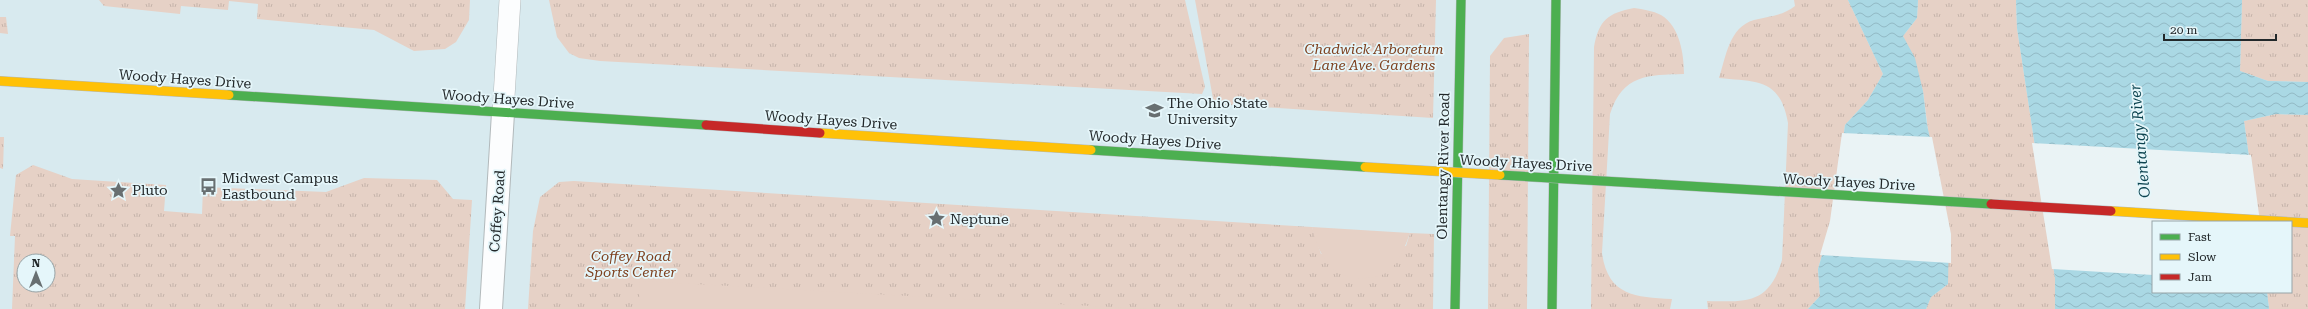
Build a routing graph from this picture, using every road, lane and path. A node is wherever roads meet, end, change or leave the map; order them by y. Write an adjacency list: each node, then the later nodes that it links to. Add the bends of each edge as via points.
1 (510, 0): 5 (lane)
2 (1461, 0): 10 (street, Olentangy River Road)
3 (1556, 0): 11 (street)
4 (0, 81): 5 (street, Woody Hayes Drive)
5 (503, 113): 6 (street, Woody Hayes Drive, bridge); 9 (street, Coffey Road)
6 (2274, 221)
7 (2292, 222): 8 (street, Woody Hayes Drive, bridge)
8 (2308, 223)
9 (491, 309)
10 (1455, 309)
11 (1552, 309)

